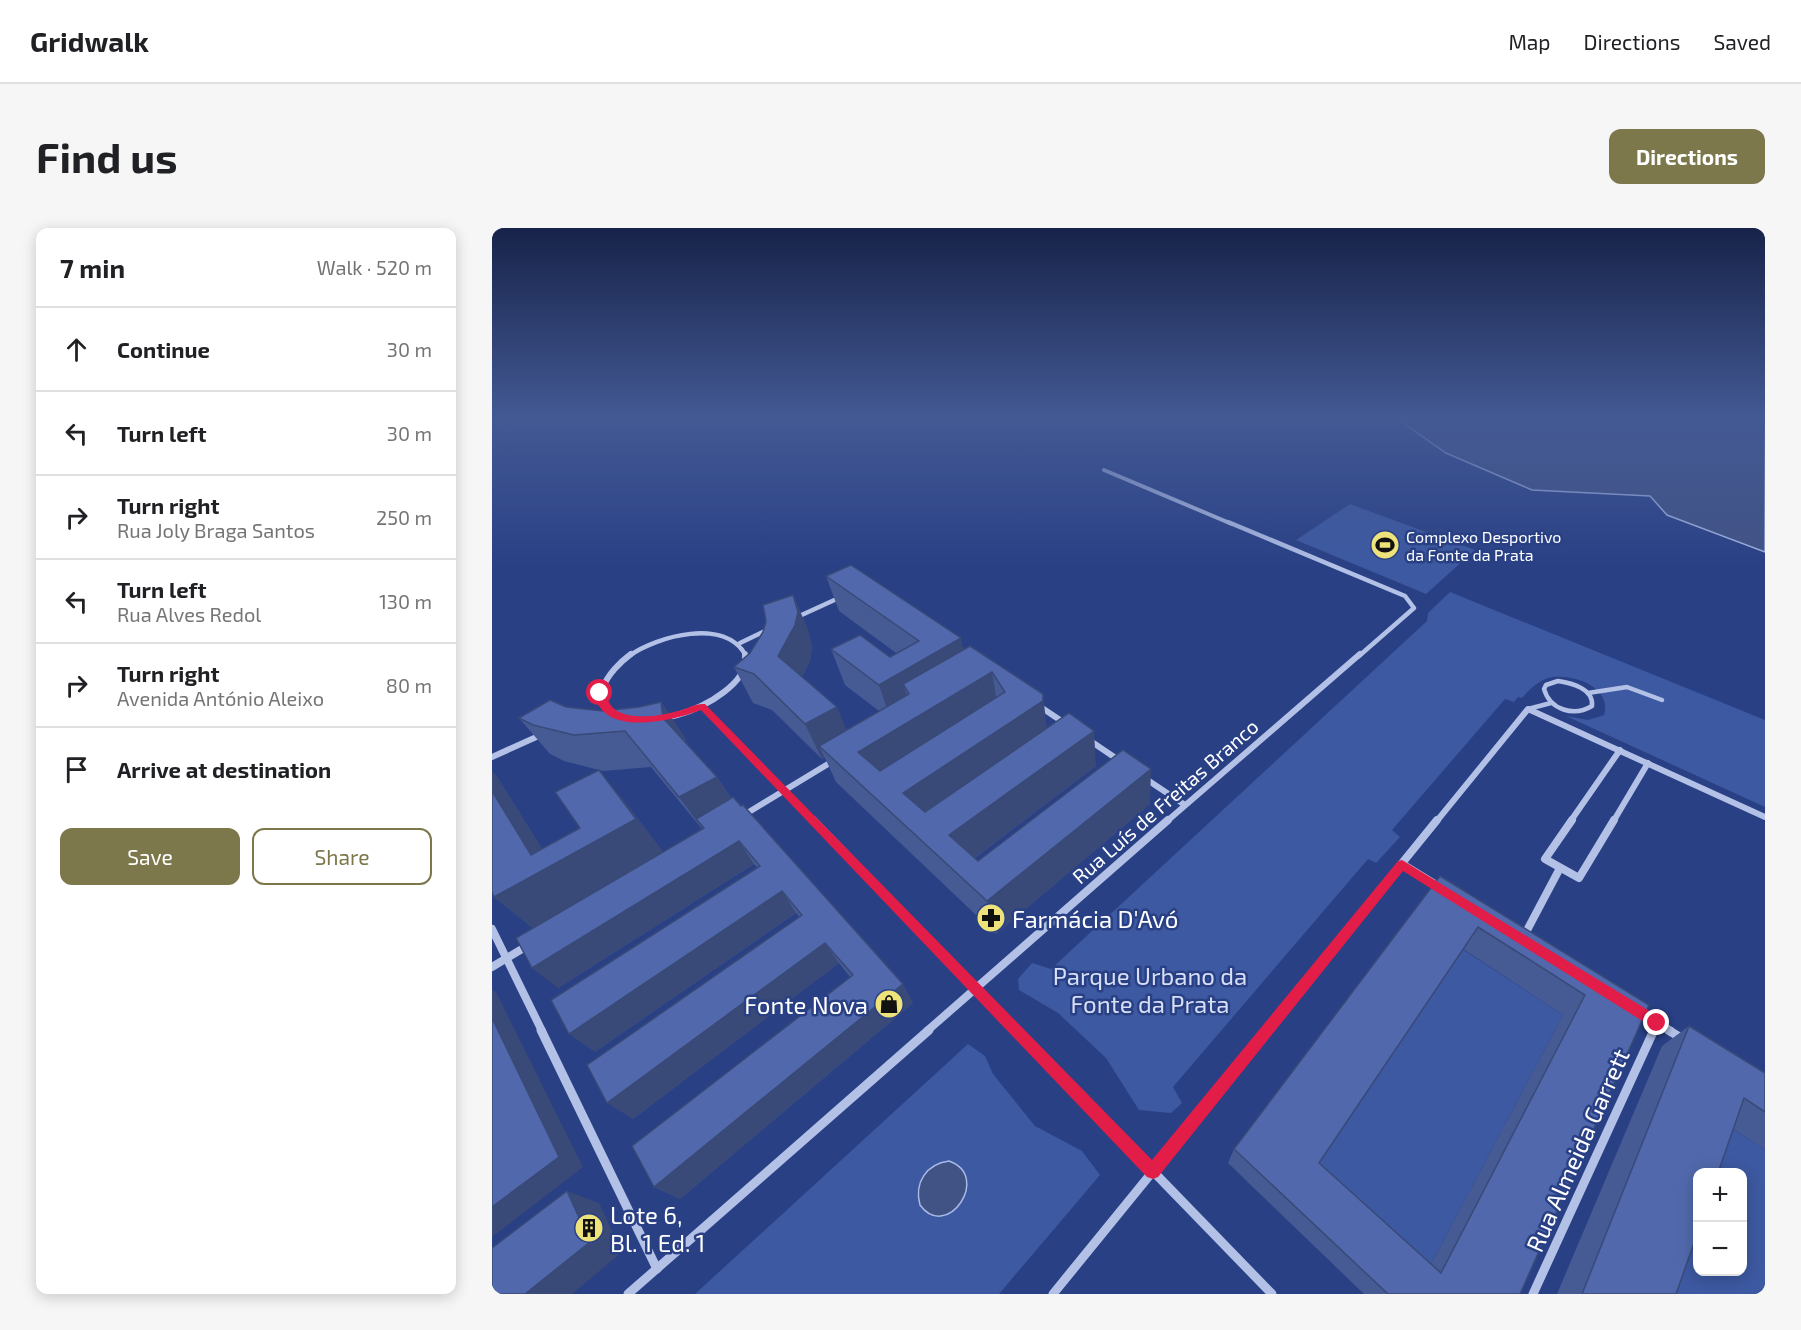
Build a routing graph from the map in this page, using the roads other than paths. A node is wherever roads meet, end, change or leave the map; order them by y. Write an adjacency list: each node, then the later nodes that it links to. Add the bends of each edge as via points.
1 (1104, 470): 24 (street, Rua Luís de Freitas Branco, via 1405,596 1413,603 1414,608)
2 (845, 595): 3 (street)
3 (786, 622)
4 (777, 626): 5 (street)
5 (740, 643): 10 (street, via 726,636 684,634 637,650 605,678 600,693); 11 (street, via 746,653 746,666 738,680)
6 (1588, 693): 7 (lane, via 1627,687); 9 (lane, via 1592,706 1583,712); 9 (lane, via 1573,684 1551,682 1544,689)
7 (1662, 700)
8 (1032, 701): 14 (street)
9 (1551, 703): 12 (lane)
10 (604, 706): 11 (street, via 633,719 671,716); 13 (street)
11 (702, 706): 23 (street)
12 (1528, 709): 17 (street); 27 (street)
13 (594, 710)
14 (1069, 726)
15 (553, 729): 19 (street)
16 (1078, 732): 20 (street)
17 (1620, 750): 21 (street); 28 (street, via 1545,859)
18 (840, 757): 23 (street)
19 (492, 758)
20 (1125, 764)
21 (1648, 764): 25 (street); 28 (street, via 1580,878)
22 (1142, 776): 24 (street)
23 (783, 791): 26 (street); 37 (street)
24 (1185, 805): 37 (street, Rua Luís de Freitas Branco)
25 (1765, 817)
26 (733, 822)
27 (1402, 864): 29 (street); 41 (street)
28 (1560, 868): 32 (street)
29 (1452, 895)
30 (492, 929): 35 (street)
31 (1512, 933): 32 (street)
32 (1522, 939): 34 (street)
33 (536, 941): 35 (street)
34 (1532, 945)
35 (506, 958): 36 (street); 42 (street)
36 (492, 967)
37 (975, 989): 41 (street); 42 (street, Rua Luís de Freitas Branco)
38 (1628, 1005): 39 (street)
39 (1657, 1023): 40 (street); 46 (street, Rua Almeida Garrett)
40 (1686, 1041)
41 (1153, 1171): 44 (street); 45 (street)
42 (657, 1269): 43 (street, Rua Luís de Freitas Branco)
43 (628, 1294)
44 (1053, 1294)
45 (1272, 1294)
46 (1533, 1294)

